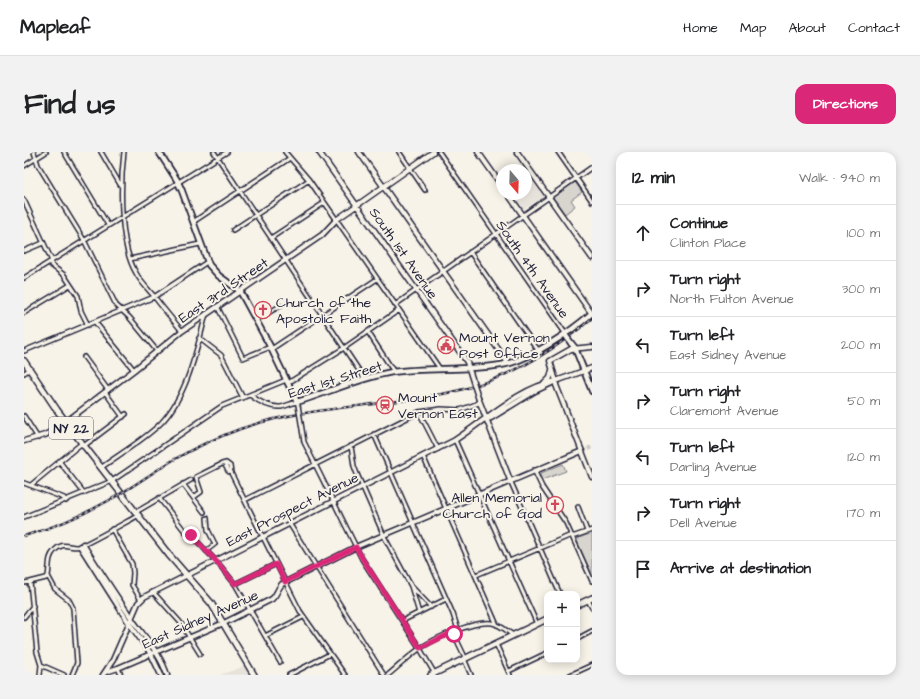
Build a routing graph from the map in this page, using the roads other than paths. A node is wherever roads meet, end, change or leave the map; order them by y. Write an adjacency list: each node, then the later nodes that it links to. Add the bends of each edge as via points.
1 (34, 152): 20 (street)
2 (46, 152): 20 (street)
3 (64, 152): 44 (street)
4 (101, 152): 28 (street)
5 (124, 152): 28 (street)
6 (159, 152): 27 (main road)
7 (214, 152): 18 (street)
8 (228, 152): 18 (street)
9 (286, 152): 19 (street)
10 (319, 152): 37 (street, South 1st Avenue)
11 (359, 152): 29 (street)
12 (399, 152): 23 (street)
13 (433, 152): 23 (street, East 3rd Street)
14 (439, 152): 46 (street, South 4th Avenue)
15 (478, 152): 24 (street)
16 (517, 152): 32 (street)
17 (558, 152): 25 (street)
18 (218, 158): 27 (street); 31 (street)
19 (290, 158): 26 (street); 31 (street)
20 (36, 159): 21 (street); 48 (street)
21 (24, 166)
22 (592, 167): 25 (street)
23 (410, 168): 29 (street, East 3rd Street); 30 (street)
24 (496, 178)
25 (576, 178): 32 (street); 35 (street)
26 (309, 180): 36 (street); 39 (street)
27 (178, 183): 40 (street); 43 (main road)
28 (121, 186): 40 (street)
29 (383, 187): 37 (street, East 3rd Street); 58 (street)
30 (425, 190)
31 (240, 191): 39 (street); 43 (street)
32 (549, 197): 41 (street); 53 (street)
33 (24, 200): 38 (street)
34 (512, 200): 41 (street)
35 (592, 201)
36 (324, 203): 42 (street); 47 (street)
37 (357, 205): 42 (street, East 3rd Street); 62 (street, South 1st Avenue)
38 (25, 206): 49 (street)
39 (256, 215): 45 (street); 47 (street)
40 (122, 216): 44 (street); 54 (street)
41 (523, 216): 46 (street); 71 (street)
42 (336, 220): 56 (street, East 3rd Street, via 322,235); 60 (street)
43 (193, 222): 50 (main road)
44 (108, 225): 48 (street)
45 (233, 230)
46 (496, 234): 52 (street); 80 (street, South 4th Avenue)
47 (271, 238): 56 (street)
48 (84, 240): 55 (street); 68 (street, via 116,305)
49 (43, 243): 51 (street); 55 (street)
50 (200, 244): 54 (street); 57 (main road)
51 (24, 251)
52 (470, 252): 58 (street); 87 (street)
53 (592, 258)
54 (130, 259): 64 (street, via 135,272)
55 (52, 261): 59 (street); 61 (street, via 51,265 64,275)
56 (286, 261): 63 (street, East 3rd Street); 73 (street)
57 (207, 262): 63 (main road, via 211,269); 64 (street)
58 (442, 272): 62 (street); 90 (street)
59 (24, 278)
60 (377, 279): 65 (street); 73 (street)
61 (70, 285): 70 (street); 76 (street, via 78,296 81,311)
62 (416, 290): 65 (street); 94 (street, South 1st Avenue, via 467,362)
63 (240, 291): 66 (street, East 3rd Street); 74 (main road)
64 (154, 297): 68 (street); 77 (street)
65 (395, 305): 69 (street)
66 (217, 306): 72 (street, East 3rd Street); 82 (street, via 243,358)
67 (280, 306): 74 (street)
68 (121, 310): 75 (street); 86 (street)
69 (399, 310): 78 (street); 92 (street)
70 (24, 313)
71 (592, 313): 80 (main road, East 1st Street)
72 (206, 314): 77 (street, East 3rd Street); 79 (street)
73 (322, 315): 82 (street); 83 (street)
74 (256, 320): 82 (main road)
75 (95, 322): 76 (street); 93 (street)
76 (88, 325): 85 (street)
77 (182, 331): 86 (street, East 3rd Street)
78 (368, 332): 83 (street); 98 (street)
79 (199, 338): 106 (street, via 221,355); 127 (street, via 186,383 168,415 150,432)
80 (568, 338): 84 (main road); 87 (main road, East 1st Street)
81 (592, 347): 84 (street)
82 (271, 348): 100 (main road)
83 (344, 348): 99 (street); 100 (street)
84 (576, 348): 95 (street, via 549,360); 97 (main road)
85 (24, 351)
86 (158, 351): 93 (street, East 3rd Street)
87 (540, 351): 90 (main road, East 1st Street)
88 (84, 357): 103 (street)
89 (24, 361): 96 (main road, NY 22)
90 (508, 363): 94 (main road, East 1st Street)
91 (592, 368): 97 (street, East Prospect Avenue)
92 (440, 369): 94 (main road, East 1st Street); 98 (main road, East 1st Street)
93 (134, 370): 103 (street, East 3rd Street)
94 (469, 370): 108 (street, South 1st Avenue, bridge)
95 (553, 370): 101 (street); 102 (street)
96 (27, 371): 115 (main road, NY 22)
97 (584, 371): 101 (street, East Prospect Avenue); 104 (main road)
98 (394, 372): 99 (main road, East 1st Street)
99 (364, 378): 109 (main road, East 1st Street)
100 (287, 382): 105 (street); 109 (main road)
101 (556, 382): 102 (street, East Prospect Avenue); 107 (street, East Prospect Avenue); 123 (street)
102 (545, 383): 107 (street, East Prospect Avenue)
103 (106, 391): 115 (street, East 3rd Street); 120 (street, via 124,415)
104 (592, 391)
105 (250, 395): 106 (street); 109 (street, East 1st Street, via 275,407)
106 (243, 398): 133 (street, via 222,406)
107 (520, 398): 112 (street, East Prospect Avenue); 114 (street, East Prospect Avenue)
108 (479, 402): 110 (street, South 1st Avenue); 111 (street, via 460,410)
109 (297, 403): 126 (street, bridge, via 304,442)
110 (482, 409): 112 (street, via 488,413); 114 (street, South 1st Avenue)
111 (419, 412): 116 (street); 122 (street)
112 (494, 412): 114 (street, East Prospect Avenue)
113 (24, 416): 117 (street)
114 (485, 420): 118 (street, East Prospect Avenue); 132 (street, South 1st Avenue)
115 (66, 422): 117 (street, East 3rd Street); 120 (main road, NY 22)
116 (374, 434): 121 (street); 129 (street)
117 (38, 438): 119 (street, East 3rd Street)
118 (455, 440): 122 (street, East Prospect Avenue); 139 (street)
119 (24, 441)
120 (83, 444): 125 (street); 127 (main road, NY 22)
121 (351, 446): 126 (street); 137 (street, via 354,466)
122 (438, 449): 124 (street, East Prospect Avenue)
123 (582, 451): 128 (street, East Sidney Avenue); 130 (street)
124 (423, 456): 129 (street, East Prospect Avenue); 146 (street)
125 (60, 461): 136 (street); 138 (street)
126 (315, 464): 142 (street); 144 (street)
127 (102, 467): 133 (main road, NY 22)
128 (534, 470): 132 (street, East Sidney Avenue); 158 (street)
129 (391, 472): 137 (street, East Prospect Avenue); 151 (street)
130 (592, 477)
131 (191, 480): 135 (street)
132 (510, 480): 139 (street, East Sidney Avenue); 161 (street)
133 (112, 481): 138 (street); 148 (main road, NY 22)
134 (24, 483): 136 (street)
135 (184, 484): 140 (street); 141 (street)
136 (31, 485): 143 (street)
137 (363, 486): 144 (street, East Prospect Avenue); 156 (street)
138 (84, 493): 143 (street)
139 (480, 494): 146 (street, East Sidney Avenue); 164 (street)
140 (194, 497): 142 (street, via 201,492 196,477 226,463 230,466); 147 (street)
141 (159, 498): 148 (street); 162 (street, via 187,534)
142 (245, 500): 157 (street)
143 (66, 501): 149 (street)
144 (333, 501): 152 (street, East Prospect Avenue); 160 (street)
145 (578, 507): 155 (street)
146 (446, 509): 151 (street, East Sidney Avenue); 169 (street)
147 (204, 512)
148 (137, 514): 153 (street); 167 (main road, NY 22)
149 (24, 516)
150 (207, 518): 162 (street, via 208,530 216,544)
151 (413, 522): 156 (street, East Sidney Avenue); 178 (street)
152 (289, 523): 157 (street, East Prospect Avenue); 166 (street)
153 (112, 529): 159 (street); 180 (street, via 132,564 132,585)
154 (592, 530): 155 (street)
155 (587, 531): 158 (street)
156 (384, 535): 160 (street, East Sidney Avenue); 175 (street)
157 (263, 536): 163 (street, East Prospect Avenue); 165 (street)
158 (572, 536): 161 (street); 172 (street)
159 (82, 545): 168 (street, via 62,545 53,551 48,561); 189 (street); 192 (street)
160 (356, 547): 166 (street, East Sidney Avenue); 191 (street)
161 (540, 549): 164 (street); 176 (street)
162 (206, 551): 163 (street)
163 (215, 560): 167 (street, East Prospect Avenue); 174 (street)
164 (510, 562): 169 (street); 194 (street)
165 (276, 564): 171 (street); 174 (street)
166 (316, 567): 171 (street, East Sidney Avenue); 228 (street)
167 (187, 575): 177 (street, East Prospect Avenue); 193 (main road, NY 22)
168 (48, 576): 170 (street); 221 (street, via 58,592 70,600 73,608 76,663)
169 (476, 576): 195 (street)
170 (30, 582): 173 (street); 182 (street)
171 (285, 582): 185 (street, East Sidney Avenue, via 279,586 275,597); 188 (street)
172 (592, 582)
173 (24, 583)
174 (235, 584): 185 (street)
175 (411, 586): 183 (street); 186 (street)
176 (559, 591)
177 (153, 592): 180 (street, East Prospect Avenue); 201 (street, via 176,616)
178 (446, 599): 183 (street); 196 (street)
179 (590, 599): 181 (main road); 184 (street)
180 (141, 600): 189 (street, East Prospect Avenue)
181 (580, 604)
182 (33, 606): 187 (street); 213 (street)
183 (431, 607): 186 (street)
184 (592, 608)
185 (251, 610): 193 (street, East Sidney Avenue); 199 (street)
186 (419, 613): 191 (street)
187 (24, 617)
188 (303, 617): 199 (street); 208 (street)
189 (131, 618): 192 (street, East Prospect Avenue); 205 (street)
190 (544, 620): 194 (main road)
191 (402, 622): 204 (street)
192 (129, 623): 206 (street); 211 (street, East Prospect Avenue)
193 (224, 623): 201 (street, East Sidney Avenue); 225 (main road, NY 22)
194 (537, 624): 200 (main road)
195 (497, 625): 196 (street, via 481,623); 200 (street)
196 (458, 630): 198 (street)
197 (592, 631): 202 (street)
198 (453, 632): 204 (street); 210 (street)
199 (265, 636): 212 (street)
200 (513, 636): 203 (main road)
201 (190, 637): 205 (street, East Sidney Avenue); 207 (street)
202 (580, 637)
203 (496, 644): 210 (main road); 216 (street)
204 (420, 648): 218 (street); 229 (street)
205 (156, 652): 206 (street, East Sidney Avenue); 224 (street)
206 (151, 654): 215 (street, East Sidney Avenue); 223 (street)
207 (200, 654)
208 (330, 654): 226 (street); 227 (street)
209 (544, 654): 216 (street)
210 (464, 659): 218 (main road); 230 (street)
211 (113, 660): 215 (street, via 115,667); 217 (street, East Prospect Avenue)
212 (280, 662)
213 (41, 665): 219 (street); 220 (street)
214 (592, 665): 232 (street)
215 (118, 668): 217 (street, East Sidney Avenue); 222 (street)
216 (509, 671): 231 (street)
217 (103, 674)
218 (434, 674)
219 (40, 675)
220 (64, 675)
221 (72, 675)
222 (121, 675)
223 (161, 675)
224 (167, 675)
225 (254, 675)
226 (289, 675)
227 (345, 675)
228 (384, 675)
229 (388, 675)
230 (471, 675)
231 (510, 675)
232 (570, 675)

